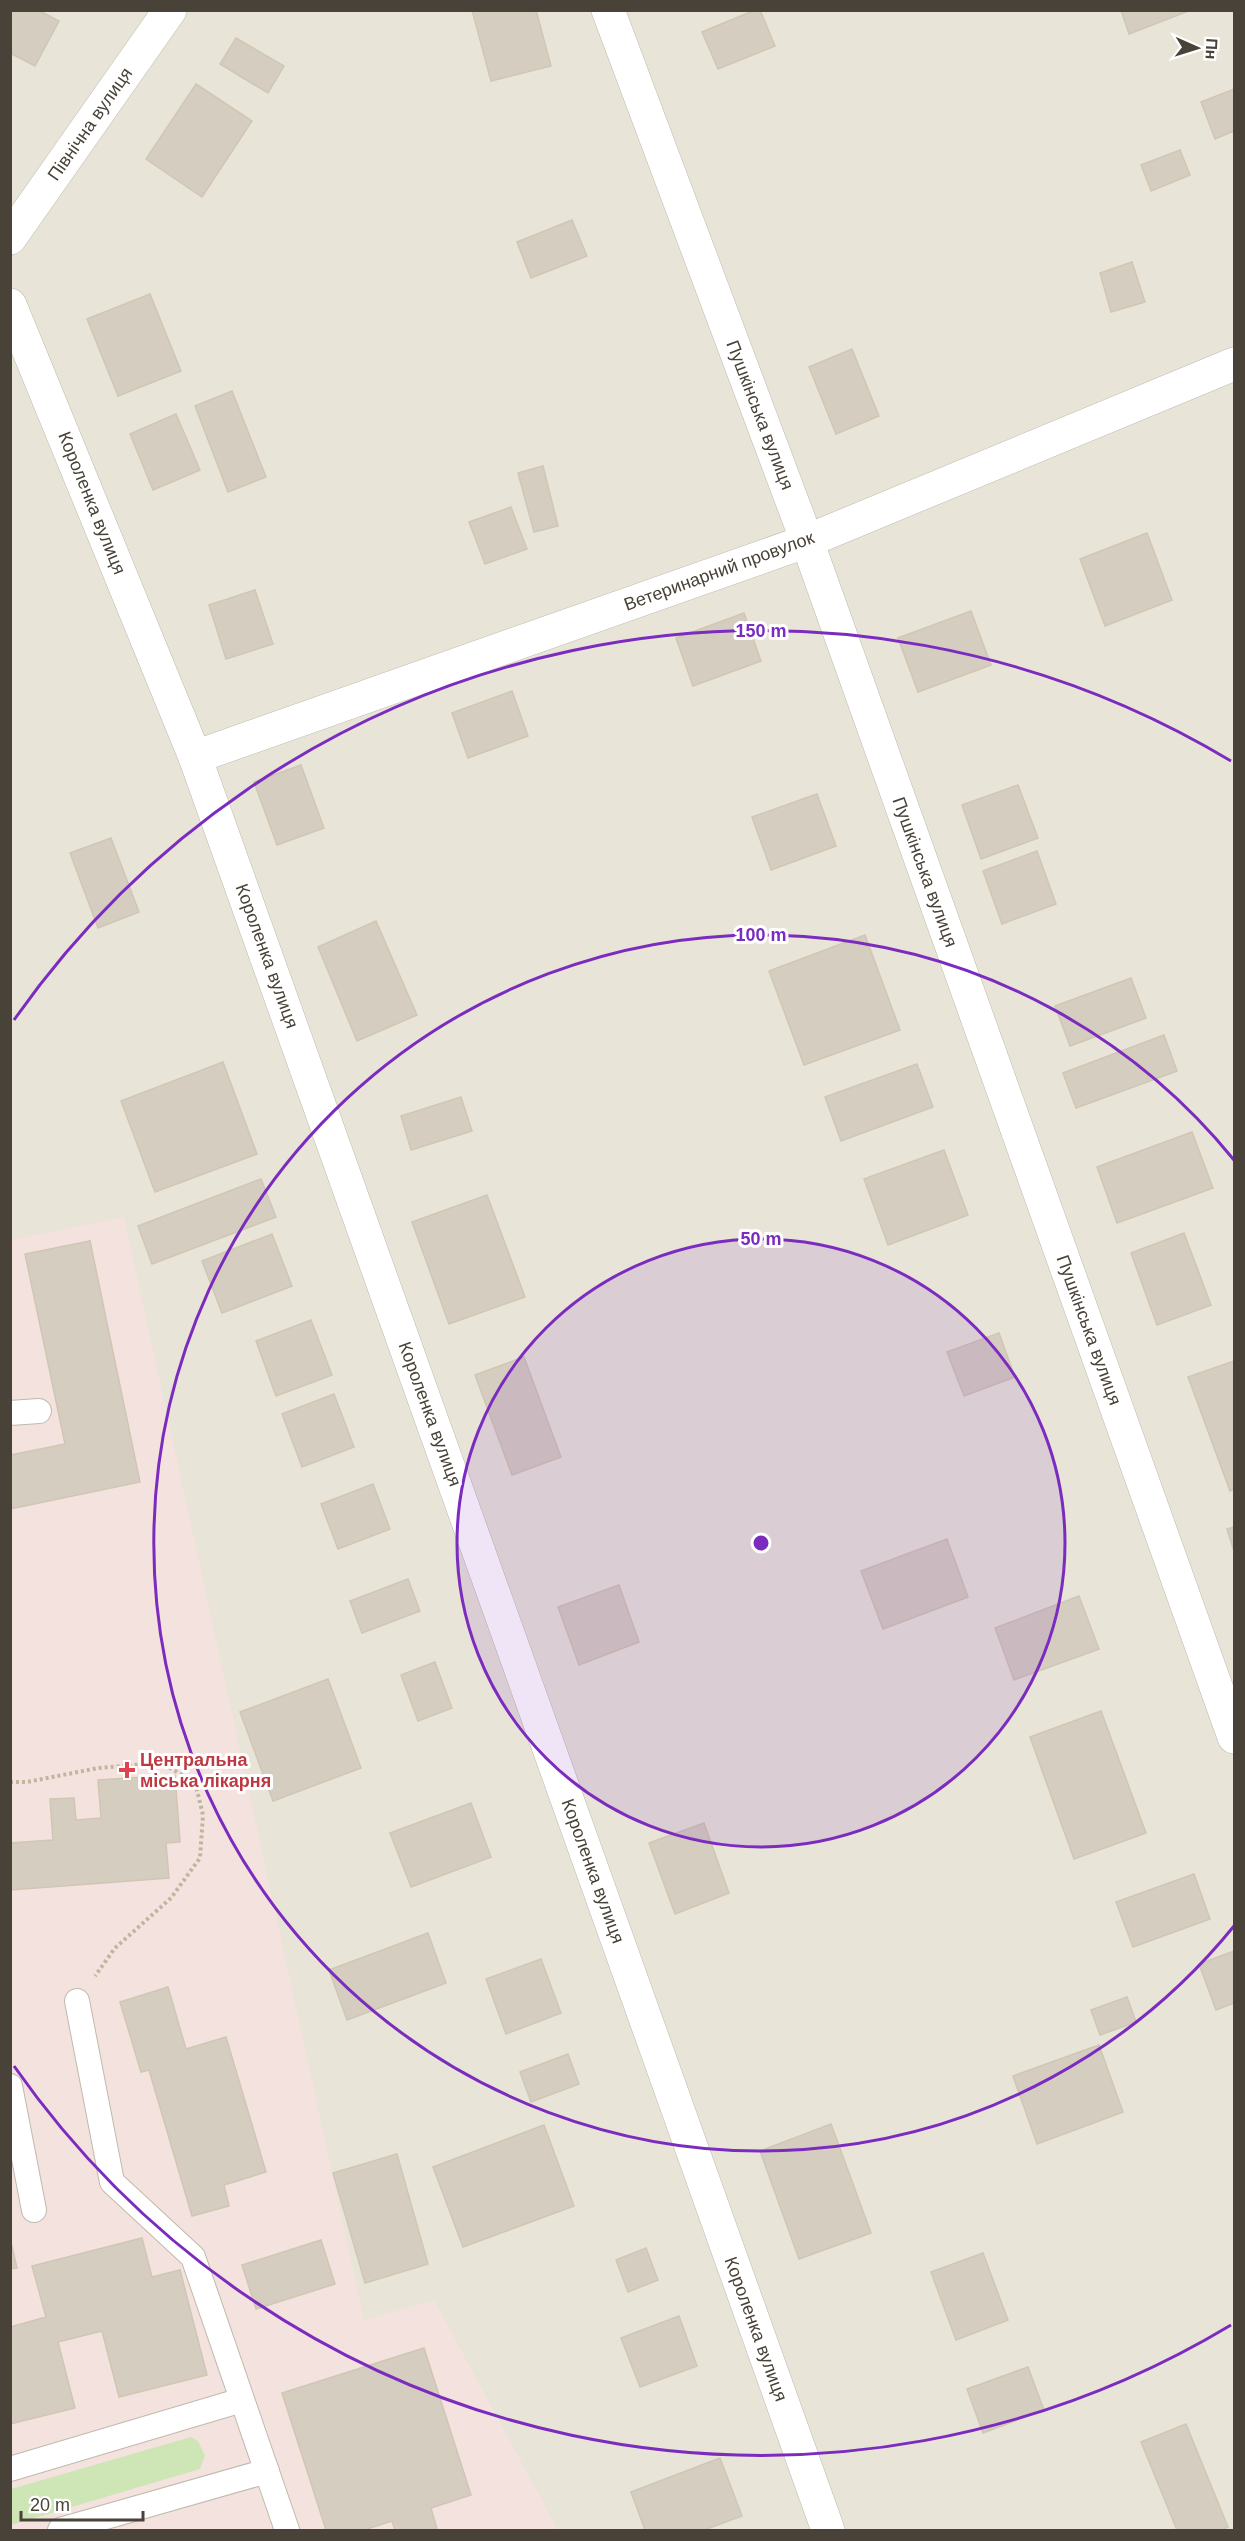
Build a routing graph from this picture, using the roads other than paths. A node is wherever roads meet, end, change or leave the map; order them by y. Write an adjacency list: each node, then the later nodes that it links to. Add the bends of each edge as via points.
1 (170, 10): 3 (street, Північна вулиця)
2 (609, 10): 6 (street, Пушкінська вулиця)
3 (10, 238)
4 (10, 305): 7 (street, Короленка вулиця)
5 (1234, 364): 6 (street, Ветеринарний провулок)
6 (807, 541): 7 (street, Ветеринарний провулок); 10 (street, Пушкінська вулиця)
7 (195, 757): 19 (street, Короленка вулиця)
8 (39, 1411): 9 (lane)
9 (10, 1413)
10 (1234, 1737)
11 (77, 2001): 14 (lane, via 112,2182 193,2257)
12 (10, 2086): 13 (lane)
13 (34, 2210)
14 (242, 2400): 15 (lane); 16 (lane)
15 (10, 2469)
16 (267, 2471): 17 (lane); 18 (lane)
17 (60, 2530)
18 (288, 2530)
19 (828, 2530)

